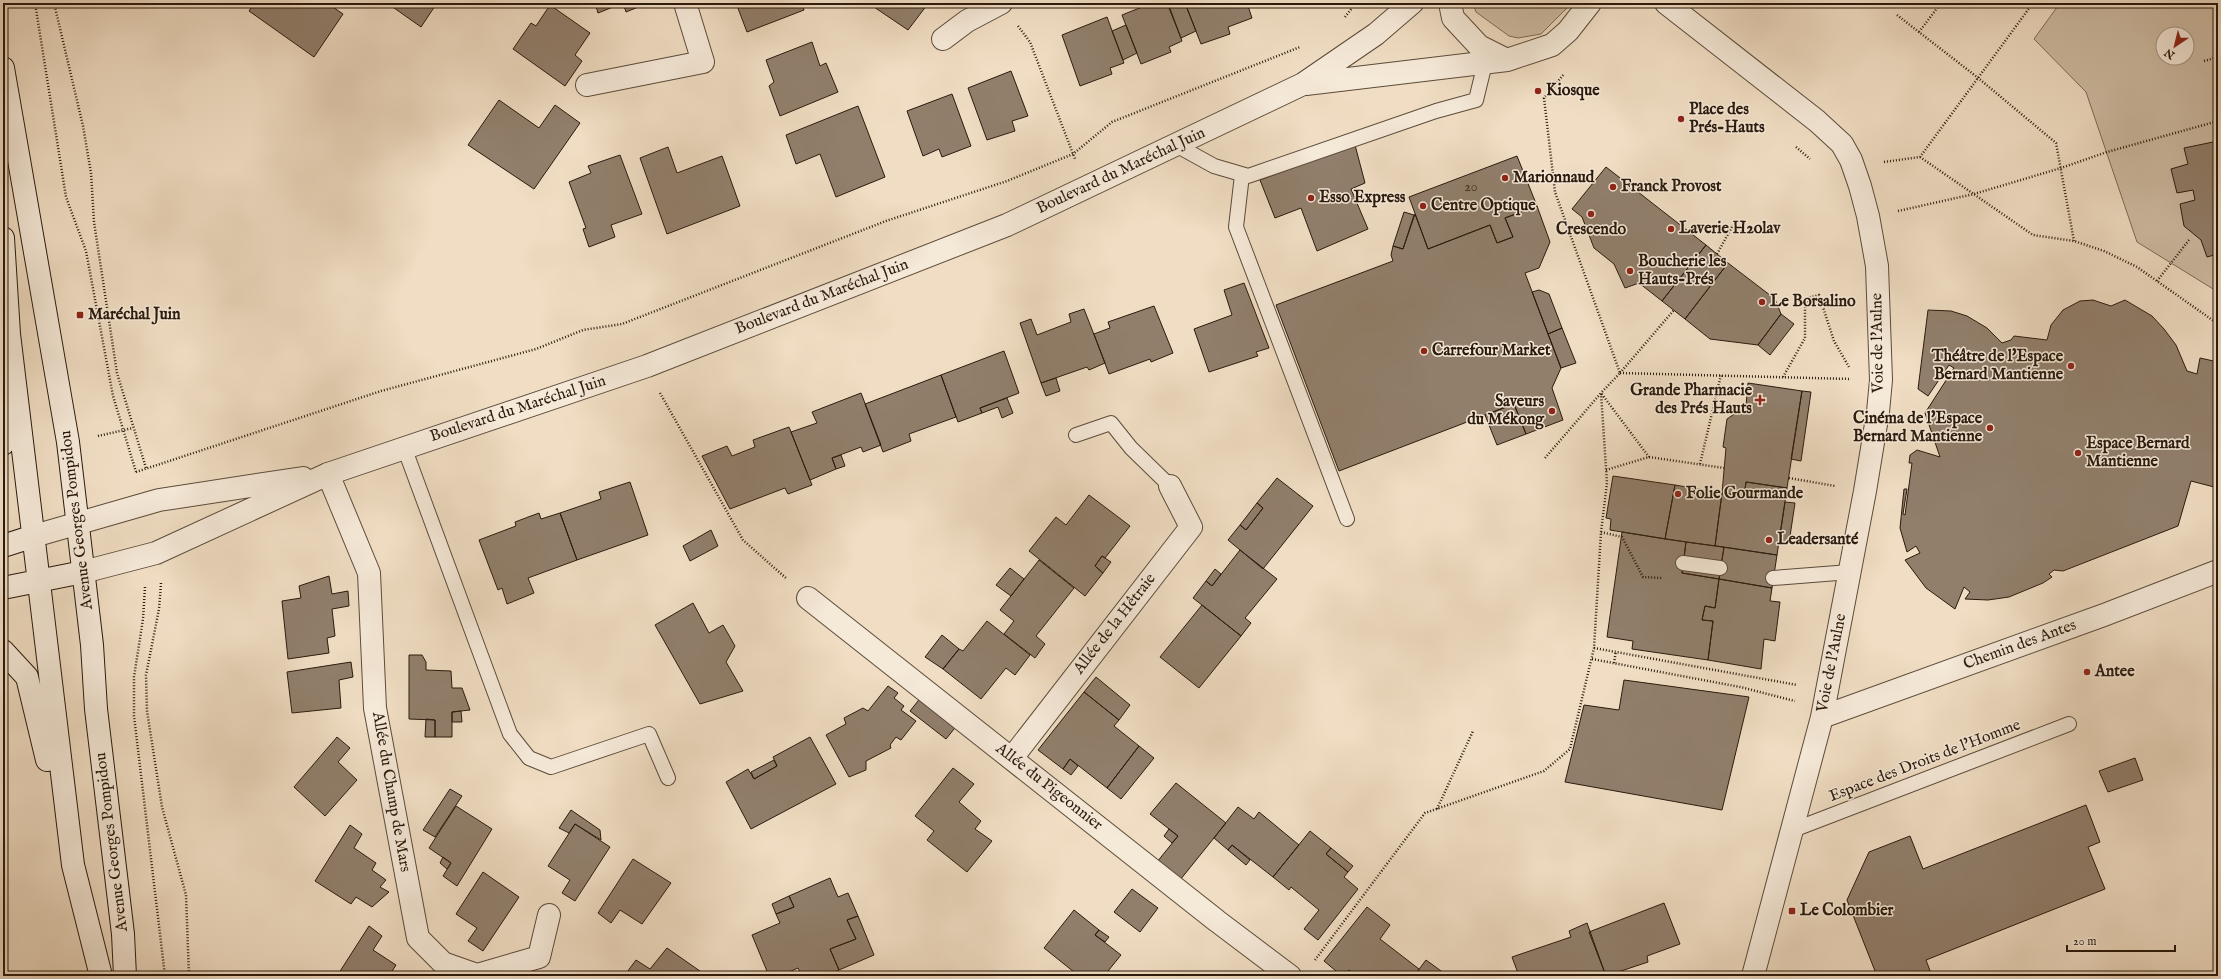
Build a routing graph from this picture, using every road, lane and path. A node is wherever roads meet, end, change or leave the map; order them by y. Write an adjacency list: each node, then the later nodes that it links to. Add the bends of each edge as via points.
1 (54, 3): 55 (path, via 84,126 91,173 94,222 117,373)
2 (685, 3): 24 (street, via 703,62)
3 (1356, 3): 12 (path)
4 (1412, 3): 23 (street, Boulevard du Maréchal Juin, via 1376,34)
5 (1450, 3): 17 (street, via 1453,18 1479,46)
6 (1590, 3): 17 (street, Boulevard du Maréchal Juin, via 1568,32 1552,45)
7 (1666, 3): 29 (street, Voie de l'Aulne, via 1817,121 1842,144)
8 (1941, 3): 13 (path)
9 (2033, 3): 22 (path)
10 (1007, 11): 14 (street, via 967,21); 27 (path, via 1030,42)
11 (1897, 15): 13 (path)
12 (1343, 19)
13 (1919, 32): 22 (path)
14 (943, 39)
15 (1304, 45): 27 (path, via 1112,122)
16 (2218, 57): 18 (path)
17 (1507, 60): 19 (street, Boulevard du Maréchal Juin)
18 (2204, 61)
19 (1485, 63): 23 (street, Boulevard du Maréchal Juin); 31 (lane, via 1476,100 1436,111 1248,176)
20 (3, 68): 64 (street, Avenue Georges Pompidou, via 68,442)
21 (1568, 68): 44 (path, via 1544,98 1555,192)
22 (1977, 77): 28 (path); 30 (path, via 2056,143)
23 (1303, 84): 26 (street, Boulevard du Maréchal Juin)
24 (587, 85)
25 (2218, 121): 30 (path, via 2107,152)
26 (1176, 145): 31 (lane, via 1214,166); 32 (street, Boulevard du Maréchal Juin)
27 (1073, 154): 32 (path); 55 (path, via 1007,181 886,221 622,324 583,330 536,349 381,391)
28 (1920, 157): 29 (path, via 1885,162 1867,150); 33 (path)
29 (1851, 160): 34 (street, Voie de l'Aulne)
30 (2061, 168): 33 (path); 38 (path)
31 (1242, 174): 63 (lane, via 1236,227)
32 (1086, 187): 51 (street, Boulevard du Maréchal Juin, via 1007,225 647,366)
33 (1974, 194): 34 (path); 38 (path, via 2033,235)
34 (1868, 216): 62 (street, Voie de l'Aulne, via 1877,266 1881,380)
35 (1734, 225): 39 (path)
36 (3, 238): 43 (street, Avenue Georges Pompidou)
37 (2189, 240): 40 (path)
38 (2074, 241): 40 (path, via 2104,251 2137,267)
39 (1717, 254)
40 (2157, 282): 42 (path)
41 (1674, 310): 44 (path)
42 (2218, 324)
43 (9, 334): 50 (street); 66 (street, Avenue Georges Pompidou)
44 (1620, 373): 45 (path); 48 (path)
45 (1721, 375): 46 (path); 54 (path)
46 (1783, 377): 46 (path, via 1856,379 1834,341 1819,295 1808,298 1805,308 1805,338)
47 (659, 391): 78 (path, via 743,540)
48 (1601, 394): 52 (path); 53 (path); 57 (path)
49 (1076, 435): 61 (lane, via 1111,423)
50 (3, 444)
51 (404, 447): 59 (street, Boulevard du Maréchal Juin); 89 (lane, via 510,734 529,758 551,767 650,734)
52 (1649, 457): 54 (path); 57 (path)
53 (1545, 458)
54 (1700, 464): 56 (path)
55 (146, 468): 58 (path)
56 (1724, 468)
57 (1606, 470): 65 (path, via 1607,483)
58 (136, 472)
59 (328, 474): 64 (street, Boulevard du Maréchal Juin, via 159,500); 72 (street, Boulevard du Maréchal Juin, via 156,553); 93 (street, Allée du Champ de Mars, via 369,573 375,708 418,938 443,963 477,975 539,957)
60 (1789, 478): 62 (path)
61 (1170, 486): 88 (street, Allée de la Hêtraie, via 1191,527)
62 (1865, 490): 73 (street, Voie de l'Aulne)
63 (1347, 519)
64 (78, 523): 66 (street, Boulevard du Maréchal Juin); 72 (street, Avenue Georges Pompidou)
65 (1601, 532): 67 (path); 79 (path)
66 (34, 536): 68 (street, Boulevard du Maréchal Juin); 75 (street, Avenue Georges Pompidou)
67 (1622, 536)
68 (3, 546)
69 (1683, 563): 70 (lane)
70 (1720, 568)
71 (2218, 571): 85 (street, Chemin des Antes)
72 (83, 572): 75 (street, Boulevard du Maréchal Juin); 97 (street, Avenue Georges Pompidou, via 92,645 96,709 123,934)
73 (1850, 572): 74 (lane); 84 (street, Voie de l'Aulne)
74 (1773, 578)
75 (38, 581): 77 (street, Boulevard du Maréchal Juin); 92 (street, Avenue Georges Pompidou)
76 (161, 581): 98 (path, via 159,609 146,676 147,711 162,807 186,895)
77 (3, 588)
78 (808, 598): 88 (street, Allée du Pigeonnier)
79 (1594, 648): 81 (path); 82 (path)
80 (3, 651): 92 (street, via 27,677)
81 (1616, 651): 83 (path); 84 (path)
82 (1592, 659): 83 (path); 90 (path, via 1570,749 1544,770)
83 (1614, 663): 84 (path, via 1740,686 1800,703)
84 (1820, 689): 85 (street, Voie de l'Aulne)
85 (1822, 717): 91 (street, Voie de l'Aulne)
86 (2069, 724): 91 (lane, Espace des Droits de l'Homme)
87 (1473, 731): 90 (path)
88 (1012, 758): 95 (street, Allée du Pigeonnier)
89 (668, 778)
90 (1437, 809): 94 (path, via 1425,813)
91 (1794, 830): 99 (street, Voie de l'Aulne)
92 (73, 864): 96 (street, Avenue Georges Pompidou)
93 (549, 915)
94 (1311, 965)
95 (1278, 972)
96 (100, 976)
97 (125, 976)
98 (188, 976)
99 (1753, 976)

